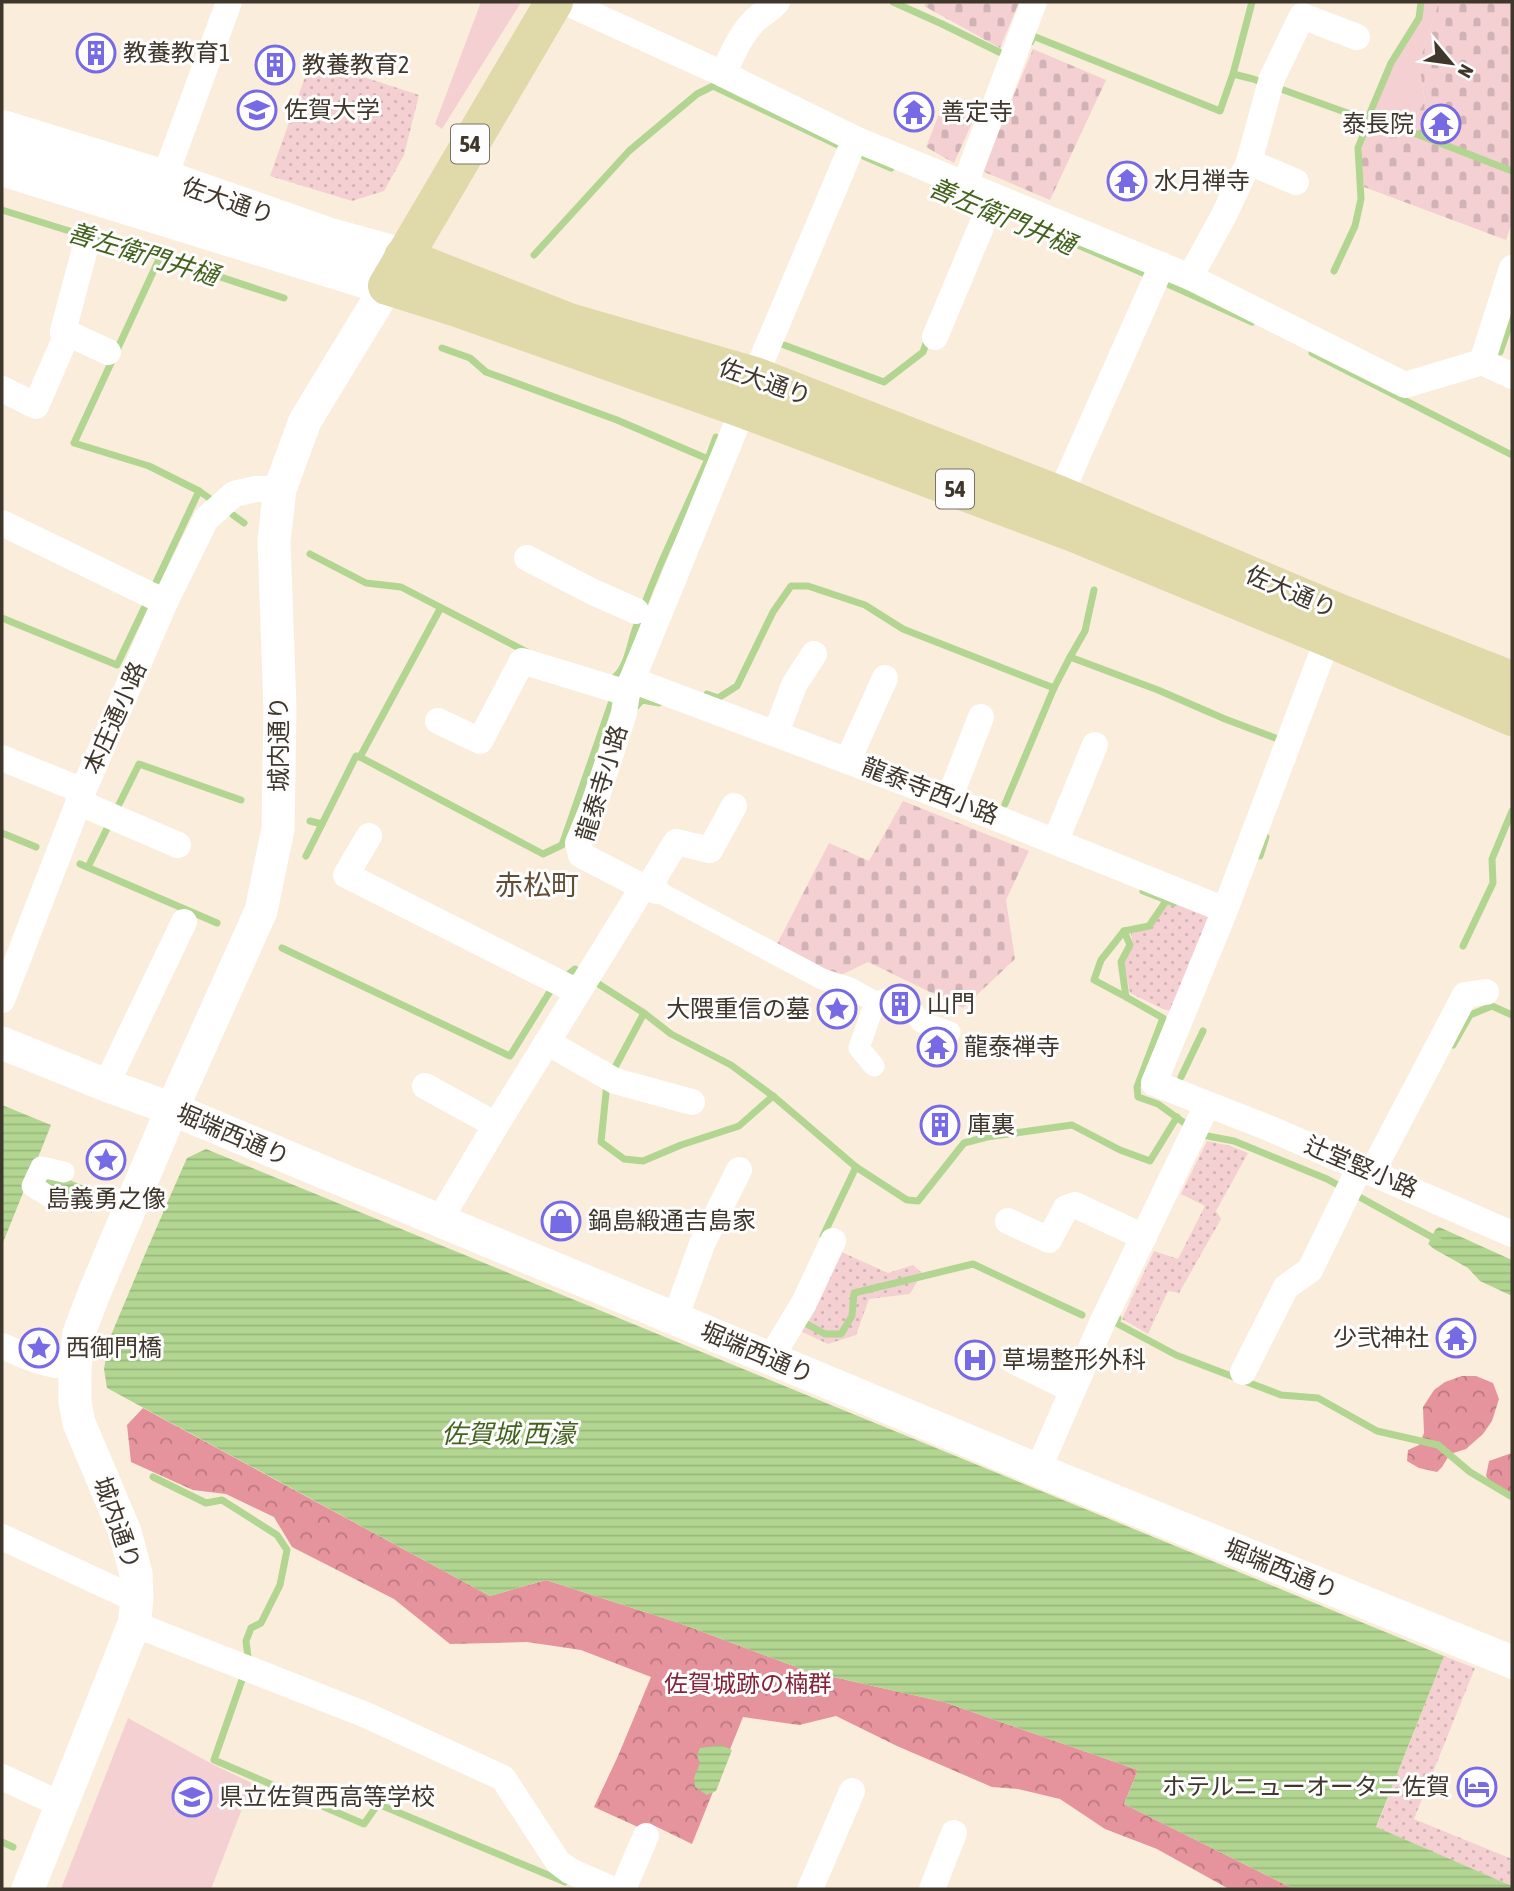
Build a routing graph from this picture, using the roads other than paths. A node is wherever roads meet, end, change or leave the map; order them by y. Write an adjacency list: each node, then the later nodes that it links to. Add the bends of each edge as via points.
1 (229, 2): 12 (street)
2 (554, 2): 18 (main road, 54)
3 (565, 2): 7 (street)
4 (777, 2): 7 (street, via 756,18 739,40)
5 (1034, 2): 14 (street)
6 (1357, 37): 10 (street, via 1303,16 1270,85)
7 (730, 78): 9 (street)
8 (2, 129): 12 (main road, 佐大通り)
9 (852, 147): 14 (street); 27 (street, 龍泰寺小路)
10 (1249, 162): 13 (street); 20 (street)
11 (2, 167): 18 (main road, 佐大通り)
12 (164, 179): 18 (main road, 佐大通り, via 327,236)
13 (1296, 181)
14 (965, 184): 15 (street)
15 (991, 204): 19 (street); 22 (street)
16 (86, 245): 21 (street)
17 (1512, 268): 24 (street)
18 (395, 272): 27 (main road, 佐大通り / 54, via 569,322); 28 (street, 城内通り, via 304,421)
19 (1157, 274): 20 (street); 29 (street)
20 (1190, 277): 24 (street, via 1405,385)
21 (62, 331): 23 (street); 26 (street, via 64,341 36,406)
22 (935, 337)
23 (108, 352)
24 (1482, 362): 25 (street)
25 (1512, 376)
26 (2, 389)
27 (749, 393): 29 (main road, 佐大通り / 54); 34 (main road, 佐大通り / 54); 38 (street, 龍泰寺小路)
28 (280, 489): 32 (street, 本庄通小路, via 234,494 206,519); 66 (street, 城内通り, via 274,541 280,709 278,829 261,911)
29 (1060, 495): 37 (main road, 佐大通り / 54)
30 (2, 523): 32 (street)
31 (527, 558): 33 (street)
32 (156, 597): 46 (street, 本庄通小路)
33 (636, 611)
34 (1328, 638): 39 (main road, 佐大通り / 54); 53 (street)
35 (814, 654): 42 (street, via 794,685)
36 (885, 678): 45 (street)
37 (1512, 680)
38 (626, 688): 41 (street, 龍泰寺西小路, via 522,661 480,741); 42 (street, 龍泰寺西小路); 52 (street, 龍泰寺小路, via 595,802 578,843 581,855)
39 (1512, 717)
40 (981, 718): 47 (street)
41 (438, 721)
42 (776, 733): 45 (street, 龍泰寺西小路)
43 (1095, 745): 50 (street)
44 (2, 758): 46 (street)
45 (848, 760): 47 (street, 龍泰寺西小路)
46 (80, 797): 51 (street); 57 (street, 本庄通小路)
47 (949, 799): 50 (street, 龍泰寺西小路)
48 (734, 806): 52 (street, via 710,850 676,842)
49 (369, 836): 55 (street, via 346,875)
50 (1056, 840): 53 (street, 龍泰寺西小路)
51 (178, 845)
52 (649, 889): 55 (street); 58 (street)
53 (1225, 910): 67 (street, 辻堂竪小路, via 1154,1083)
54 (184, 922): 63 (street)
55 (575, 982): 60 (street)
56 (1486, 992): 71 (street, via 1465,995)
57 (2, 1000)
58 (875, 1002): 59 (street, via 887,999 912,1010 921,1022); 62 (street, via 859,1048)
59 (950, 1032)
60 (547, 1042): 65 (street, via 609,1078); 68 (street)
61 (2, 1043): 63 (street, 堀端西通り)
62 (874, 1066)
63 (106, 1085): 66 (street, 堀端西通り)
64 (425, 1086): 68 (street)
65 (692, 1102)
66 (172, 1109): 73 (street, 堀端西通り); 82 (street, 城内通り, via 79,1333)
67 (1199, 1121): 71 (street, 辻堂竪小路, via 1271,1129); 76 (street)
68 (496, 1125): 73 (street)
69 (740, 1170): 78 (street, via 702,1244)
70 (64, 1172): 72 (street, via 41,1167 32,1186)
71 (1357, 1180): 75 (street, 辻堂竪小路); 83 (street, via 1310,1270 1286,1287)
72 (53, 1199)
73 (439, 1221): 78 (street, 堀端西通り)
74 (1008, 1221): 76 (street, via 1049,1240 1066,1208 1075,1205)
75 (1512, 1234)
76 (1144, 1237): 84 (street)
77 (833, 1241): 80 (street, via 804,1303)
78 (675, 1319): 80 (street, 堀端西通り)
79 (2, 1346): 82 (street, via 41,1363)
80 (770, 1359): 85 (street, 堀端西通り)
81 (1014, 1361): 84 (street)
82 (75, 1367): 87 (street, 城内通り, via 79,1423 125,1532 136,1574)
83 (1243, 1372)
84 (1073, 1390): 85 (street)
85 (1038, 1470): 88 (street, 堀端西通り)
86 (2, 1537): 87 (street)
87 (135, 1612): 91 (street, 城内通り); 95 (street, via 503,1778 558,1862)
88 (1512, 1662)
89 (2, 1777): 91 (street)
90 (852, 1791): 97 (street)
91 (62, 1805): 94 (street, 城内通り)
92 (954, 1833): 98 (street)
93 (646, 1836): 96 (street)
94 (28, 1889)
95 (611, 1889)
96 (623, 1889)
97 (810, 1889)
98 (932, 1889)

